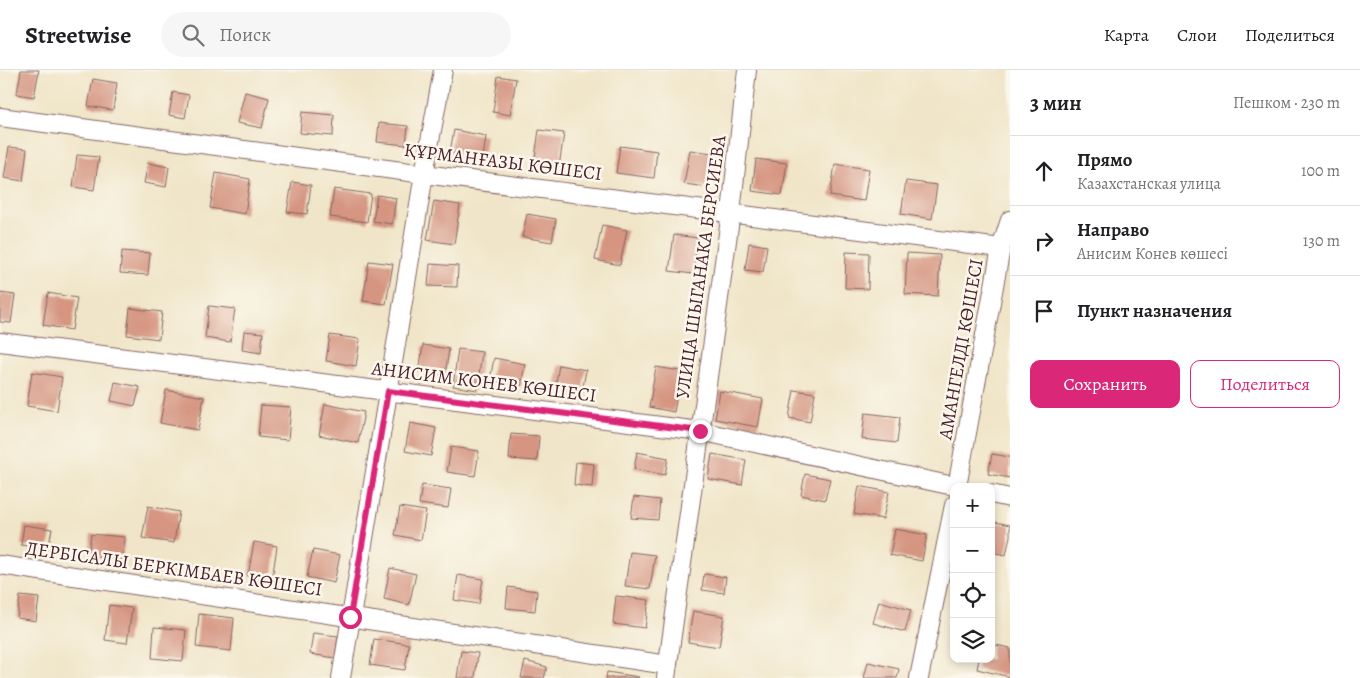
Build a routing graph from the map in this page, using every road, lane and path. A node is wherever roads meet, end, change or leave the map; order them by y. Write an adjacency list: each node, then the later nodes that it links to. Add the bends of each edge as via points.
1 (443, 70): 4 (street)
2 (747, 70): 5 (street, УЛИЦА ШЫГАНАКА БЕРСИЕВА)
3 (0, 117): 4 (street, ҚҰРМАНҒАЗЫ КӨШЕСІ)
4 (424, 174): 5 (street, ҚҰРМАНҒАЗЫ КӨШЕСІ); 9 (street)
5 (731, 212): 7 (street, ҚҰРМАНҒАЗЫ КӨШЕСІ); 10 (street, УЛИЦА ШЫГАНАКА БЕРСИЕВА)
6 (1010, 220): 7 (street, АМАНГЕЛДІ КӨШЕСІ)
7 (1001, 248): 11 (street, АМАНГЕЛДІ КӨШЕСІ)
8 (0, 342): 9 (street, АНИСИМ КОНЕВ КӨШЕСІ)
9 (388, 391): 10 (street, АНИСИМ КОНЕВ КӨШЕСІ); 17 (street)
10 (700, 431): 12 (street, АНИСИМ КОНЕВ КӨШЕСІ); 18 (street, УЛИЦА ШЫГАНАКА БЕРСИЕВА)
11 (959, 483)
12 (950, 485)
13 (995, 495): 14 (street)
14 (1010, 498)
15 (950, 524): 20 (street)
16 (0, 565): 17 (street, ДЕРБІСАЛЫ БЕРКІМБАЕВ КӨШЕСІ)
17 (350, 617): 18 (street, ДЕРБІСАЛЫ БЕРКІМБАЕВ КӨШЕСІ); 19 (street)
18 (667, 671)
19 (341, 678)
20 (919, 678)

